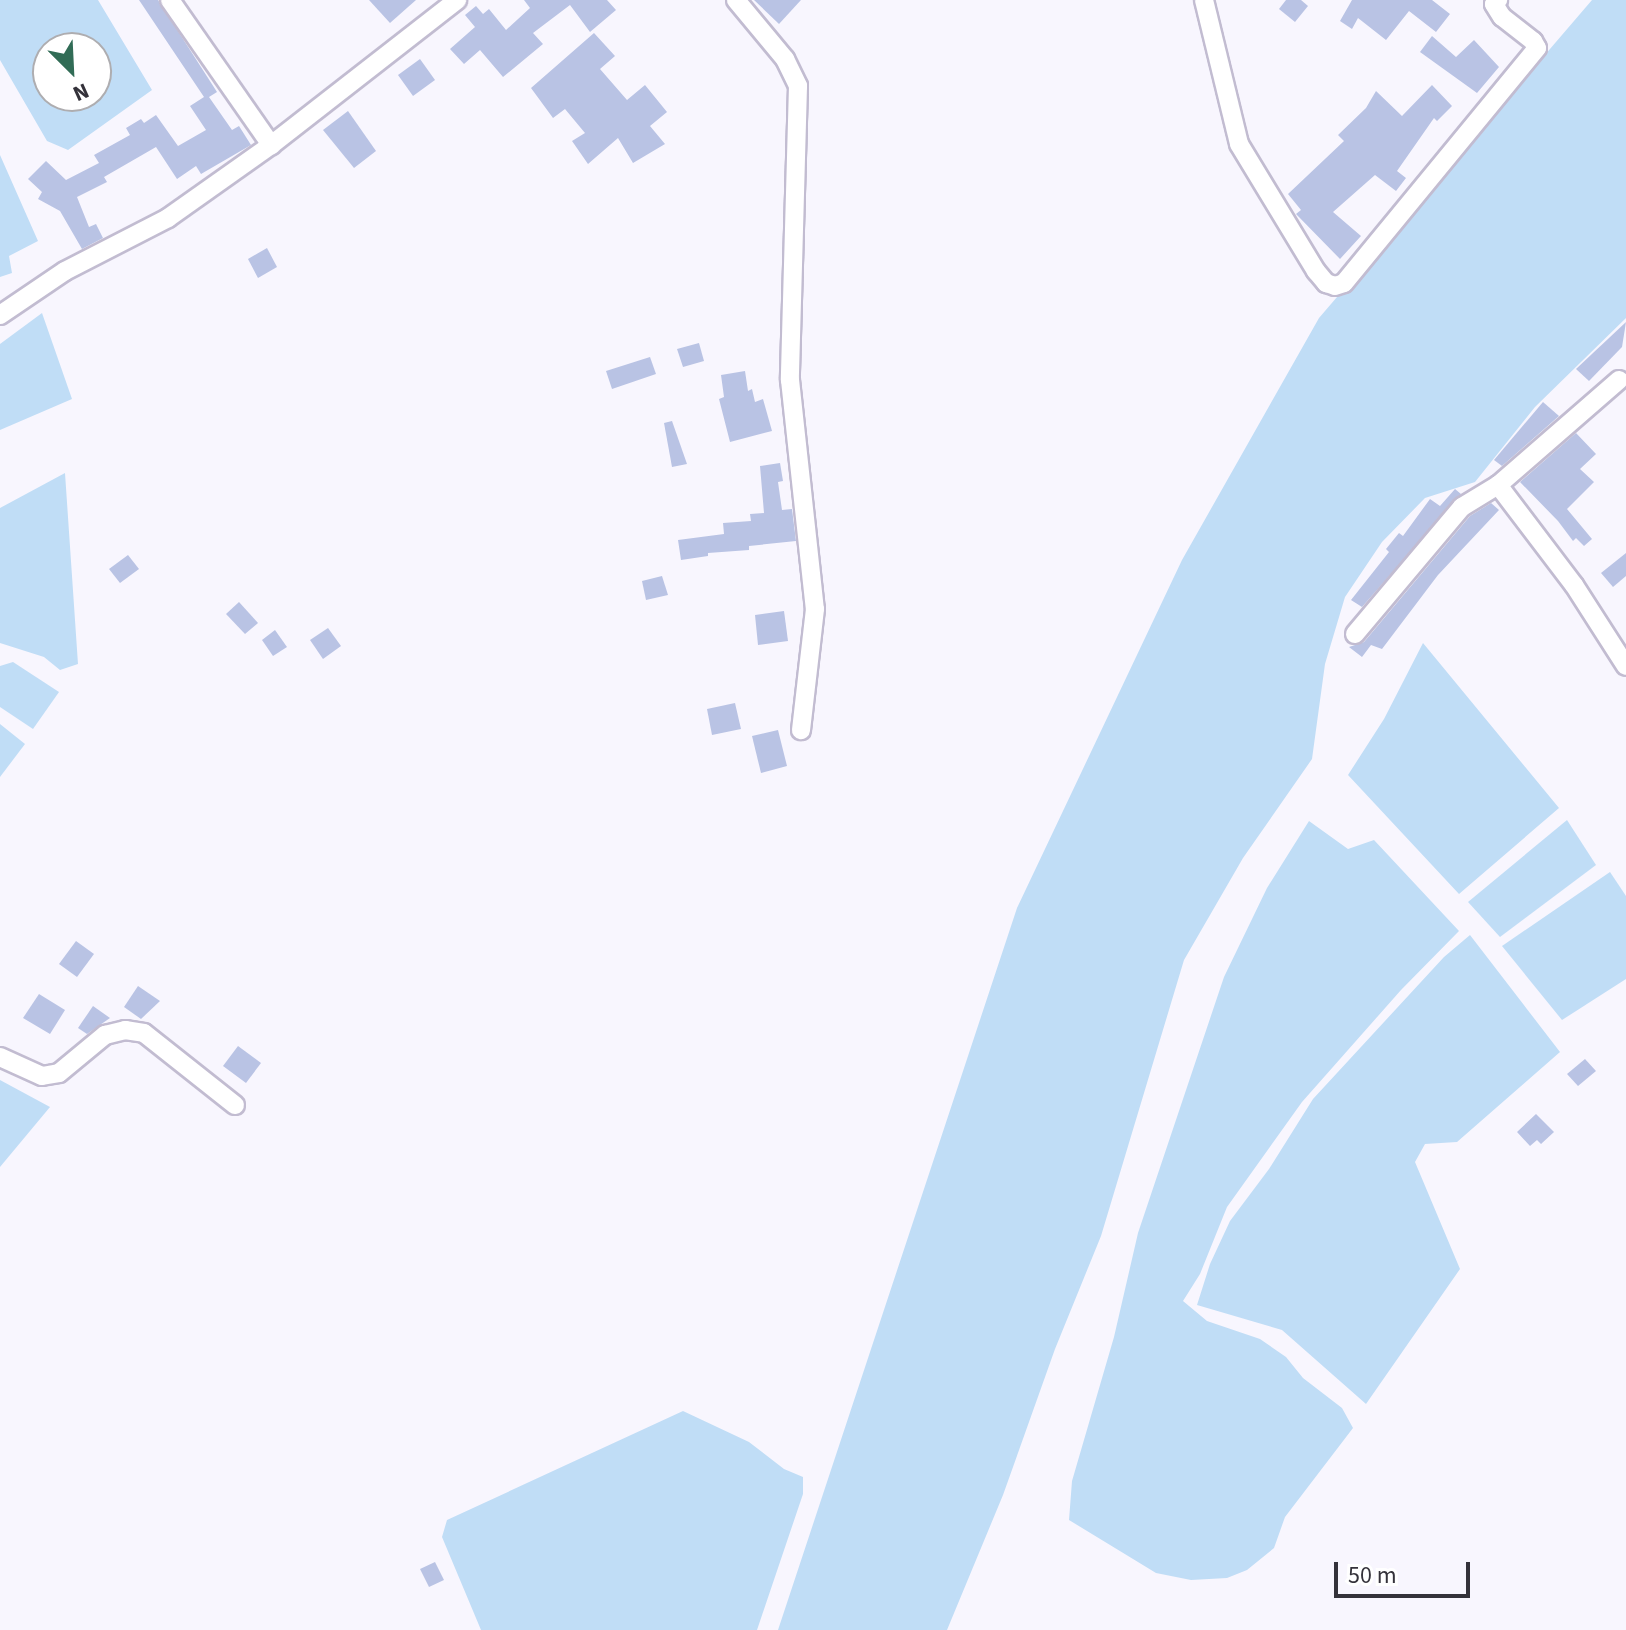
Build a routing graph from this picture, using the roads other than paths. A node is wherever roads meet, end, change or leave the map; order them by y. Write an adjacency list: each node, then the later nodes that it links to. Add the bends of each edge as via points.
1 (170, 0): 6 (street)
2 (457, 0): 6 (street)
3 (736, 0): 12 (street, via 785,59 798,86 790,380 815,609)
4 (1204, 0): 5 (street, via 1239,144 1316,271 1335,286 1344,283 1537,48 1502,17 1494,4)
5 (1498, 0)
6 (271, 145): 7 (street, via 168,218 65,271)
7 (0, 315)
8 (1619, 380): 9 (street)
9 (1498, 485): 10 (street, via 1462,507); 11 (street, via 1574,585)
10 (1355, 634)
11 (1626, 666)
12 (801, 730)
13 (0, 1057): 14 (street, via 42,1076 59,1073 105,1035 144,1033)
14 (235, 1105)

